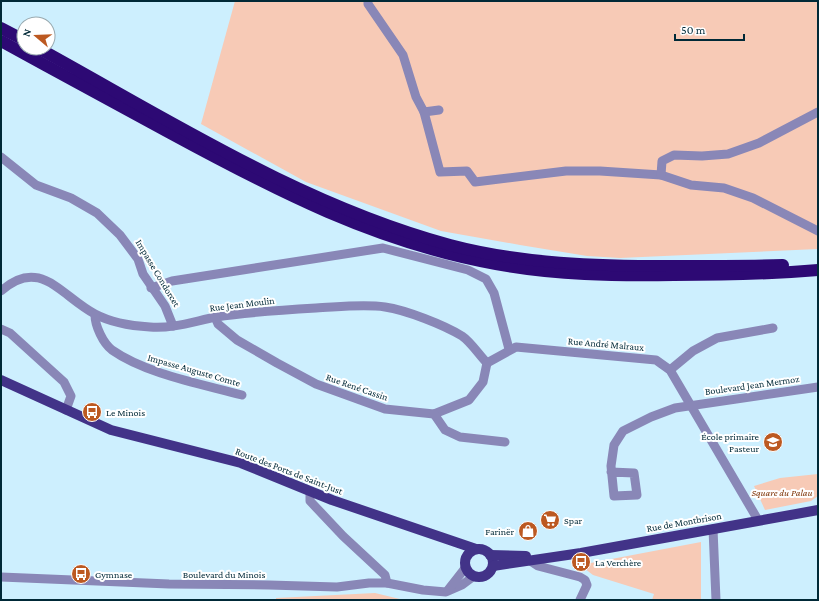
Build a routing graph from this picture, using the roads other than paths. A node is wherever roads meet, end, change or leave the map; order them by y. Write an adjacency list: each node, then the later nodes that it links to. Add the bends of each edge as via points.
1 (368, 1): 7 (street, via 403,55 416,97)
2 (1, 28): 3 (highway)
3 (16, 36)
4 (1, 41): 13 (highway, via 257,179 339,218 446,253 496,264 563,273 615,276 761,274)
5 (53, 56): 12 (highway, via 280,180 334,205 403,231 451,245 510,257 564,264 752,266)
6 (439, 110): 7 (street)
7 (424, 112): 10 (street, via 440,172 467,171 475,182 566,171)
8 (818, 112): 10 (street, via 759,143 728,154 674,155 662,161)
9 (1, 156): 14 (street, Impasse Condorcet, via 36,186 71,198 97,213 130,246)
10 (662, 175): 11 (street, via 692,185 724,188 753,198)
11 (818, 231)
12 (818, 263)
13 (818, 270)
14 (151, 288): 18 (street, Impasse Condorcet, via 165,306); 21 (street, via 172,281 383,248 468,270 486,279 494,293)
15 (1, 291): 16 (street, Rue Jean Moulin, via 16,279 41,279 51,283)
16 (95, 315): 18 (street, Rue Jean Moulin, via 149,327); 26 (street, Impasse Auguste Comte, via 99,332 110,349 140,365)
17 (215, 317): 18 (street, Rue Jean Moulin); 22 (street, Rue Jean Moulin, via 338,306 386,307 426,319 462,337); 29 (street, Rue René Cassin, via 218,324 237,340 316,384 385,409)
18 (173, 326)
19 (773, 328): 23 (street, via 718,338 693,351)
20 (1, 329): 28 (street, via 10,333 64,382 71,396)
21 (509, 350): 22 (street, Rue André Malraux); 23 (street, Rue André Malraux, via 516,347 642,358 656,360)
22 (486, 363): 29 (street, Rue René Cassin, via 483,382 469,400)
23 (670, 370): 27 (street, Rue André Malraux)
24 (1, 380): 28 (main road, Route des Ports de Saint-Just)
25 (818, 387): 27 (street, Boulevard Jean Mermoz)
26 (242, 395)
27 (689, 405): 31 (street, Boulevard Jean Mermoz, via 651,417 623,431 614,446); 34 (street, Rue André Malraux, via 742,489)
28 (66, 410): 32 (main road, Route des Ports de Saint-Just, via 110,430 240,463)
29 (434, 414): 30 (street, via 445,430 460,437)
30 (505, 442)
31 (611, 472)
32 (310, 492): 36 (main road, Route des Ports de Saint-Just); 45 (street, via 310,502 385,575)
33 (818, 510): 34 (main road, Rue de Montbrison)
34 (758, 520): 35 (main road, Rue de Montbrison)
35 (713, 529): 39 (main road, Rue de Montbrison); 48 (street)
36 (456, 544): 37 (main road, Route des Ports de Saint-Just); 41 (main road)
37 (476, 549): 38 (main road, via 484,550); 41 (main road, via 469,553)
38 (490, 555): 39 (main road, Rue de Montbrison); 42 (main road)
39 (554, 556): 40 (main road, Rue de Montbrison)
40 (529, 560): 42 (main road, Rue de Montbrison); 47 (street, via 538,566 584,580 587,585)
41 (465, 564): 43 (main road); 46 (street)
42 (492, 566): 43 (main road, via 486,575)
43 (474, 576): 46 (street)
44 (1, 577): 45 (street, Boulevard du Minois, via 169,584 338,587)
45 (387, 583): 46 (street, Boulevard du Minois)
46 (446, 592)
47 (580, 600)
48 (716, 600)

